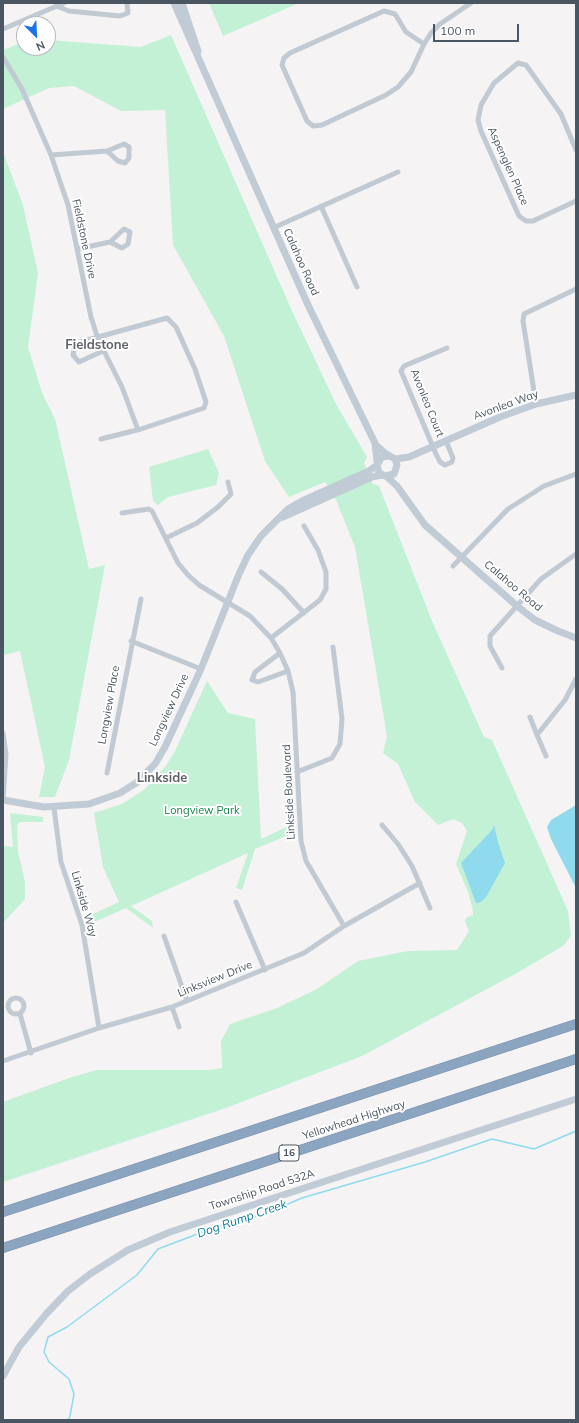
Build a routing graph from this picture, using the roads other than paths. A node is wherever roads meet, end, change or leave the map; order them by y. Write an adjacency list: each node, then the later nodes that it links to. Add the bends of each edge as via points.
1 (64, 3): 6 (street)
2 (127, 3): 6 (street, via 128,13 120,16 69,11)
3 (174, 3): 10 (street, Calahoo Road)
4 (182, 3): 10 (street, Calahoo Road)
5 (471, 3): 8 (street, via 440,24)
6 (56, 6): 7 (street)
7 (3, 28)
8 (424, 44): 8 (street, via 406,32 395,14 384,11 290,54 284,58 282,65 307,121 318,126 398,87 410,72)
9 (3, 57): 13 (street, Fieldstone Drive, via 22,89)
10 (211, 89): 17 (street, Calahoo Road)
11 (576, 149): 15 (street, Aspenglen Place, via 561,114 524,63 518,63 489,89 479,110 479,125 521,218 533,221)
12 (107, 151): 12 (street, via 118,161 125,163 129,158 129,147 124,144); 13 (street)
13 (51, 155): 19 (street, Fieldstone Drive, via 68,205)
14 (398, 172): 16 (street)
15 (576, 201)
16 (321, 206): 17 (street); 20 (street)
17 (273, 228): 30 (street, Calahoo Road)
18 (110, 242): 19 (street)
19 (77, 249): 22 (street, Fieldstone Drive, via 90,318)
20 (357, 287)
21 (576, 289): 26 (street, via 524,314)
22 (98, 338): 24 (street, Fieldstone Drive); 24 (street, via 80,342 75,346 73,355 80,362); 27 (street, via 167,318 176,327 195,369 206,402 204,408)
23 (447, 348): 31 (street, Avonlea Court, via 404,366 401,371)
24 (103, 351): 27 (street, Fieldstone Drive, via 122,388)
25 (576, 395): 26 (street, Avonlea Way)
26 (536, 404): 29 (street, Avonlea Way)
27 (138, 430): 28 (street)
28 (102, 440)
29 (446, 441): 31 (street, Avonlea Way); 31 (street, via 452,458 449,465 440,462)
30 (375, 443): 32 (street, Calahoo Road); 34 (street, Calahoo Road)
31 (434, 447): 33 (street, Avonlea Way)
32 (392, 457): 33 (street, Avonlea Way); 34 (street, via 382,457); 35 (street)
33 (410, 457): 35 (street, Avonlea Way)
34 (377, 463): 37 (street, via 378,471); 41 (street, Longview Drive, via 369,472 302,500)
35 (397, 469): 37 (street, via 392,476); 39 (street)
36 (576, 474): 45 (street, via 544,486 508,509)
37 (384, 476): 39 (street, Calahoo Road); 41 (street, Longview Drive, via 372,477)
38 (228, 482): 43 (street, via 231,494 218,507 197,523)
39 (397, 486): 45 (street, Calahoo Road, via 425,525)
40 (122, 513): 43 (street, Linkside Boulevard, via 149,509)
41 (277, 519): 49 (street, Longview Drive, via 248,555)
42 (304, 526): 51 (street, via 318,550 326,572 326,589 320,600)
43 (166, 538): 49 (street, Linkside Boulevard, via 178,563 188,575)
44 (576, 554): 50 (street, via 541,579)
45 (462, 557): 46 (street); 50 (street, Calahoo Road)
46 (453, 566)
47 (261, 572): 51 (street, via 282,589)
48 (141, 599): 54 (street, Longview Place)
49 (227, 602): 52 (street, Linkside Boulevard, via 250,616); 58 (street, Longview Drive)
50 (517, 606): 53 (street, Calahoo Road, via 535,620); 57 (street, via 490,636 490,646)
51 (304, 613): 52 (street)
52 (271, 638): 56 (street, Linkside Boulevard)
53 (576, 638)
54 (131, 641): 58 (street); 66 (street, Longview Place)
55 (333, 647): 65 (street, via 342,719 340,744 332,758)
56 (280, 653): 59 (street, Linkside Boulevard); 59 (street, via 255,672 252,680 258,682)
57 (502, 668)
58 (201, 669): 68 (street, Longview Drive, via 155,764 136,783 120,793 89,804)
59 (288, 671): 65 (street, Linkside Boulevard, via 293,692)
60 (576, 679): 63 (street, via 565,700)
61 (530, 717): 63 (street)
62 (3, 733): 67 (street, via 6,754)
63 (537, 735): 64 (street)
64 (546, 756)
65 (297, 772): 73 (street, Linkside Boulevard, via 301,841 306,861)
66 (107, 773)
67 (3, 800): 68 (street, Longview Drive, via 32,807)
68 (54, 808): 81 (street, Linkside Way, via 61,862 82,925)
69 (382, 825): 70 (street, via 404,852)
70 (420, 883): 72 (street); 73 (street, Linksview Drive)
71 (236, 902): 75 (street)
72 (430, 908)
73 (344, 926): 75 (street, Linksview Drive, via 304,953)
74 (164, 936): 76 (street)
75 (265, 970): 76 (street, Linksview Drive)
76 (187, 1001): 77 (street, Linksview Drive)
77 (172, 1007): 80 (street); 81 (street, Linksview Drive)
78 (20, 1014): 82 (street)
79 (576, 1024): 86 (highway, Yellowhead Highway)
80 (179, 1027)
81 (99, 1028): 82 (street, Linksview Drive)
82 (31, 1053): 84 (street, Linksview Drive)
83 (576, 1059): 87 (highway, Yellowhead Highway / 16)
84 (3, 1061)
85 (576, 1098): 88 (street, Township Road 532A, via 170,1232 128,1250 90,1274 47,1312 19,1347)
86 (3, 1212)
87 (3, 1248)
88 (3, 1376)

